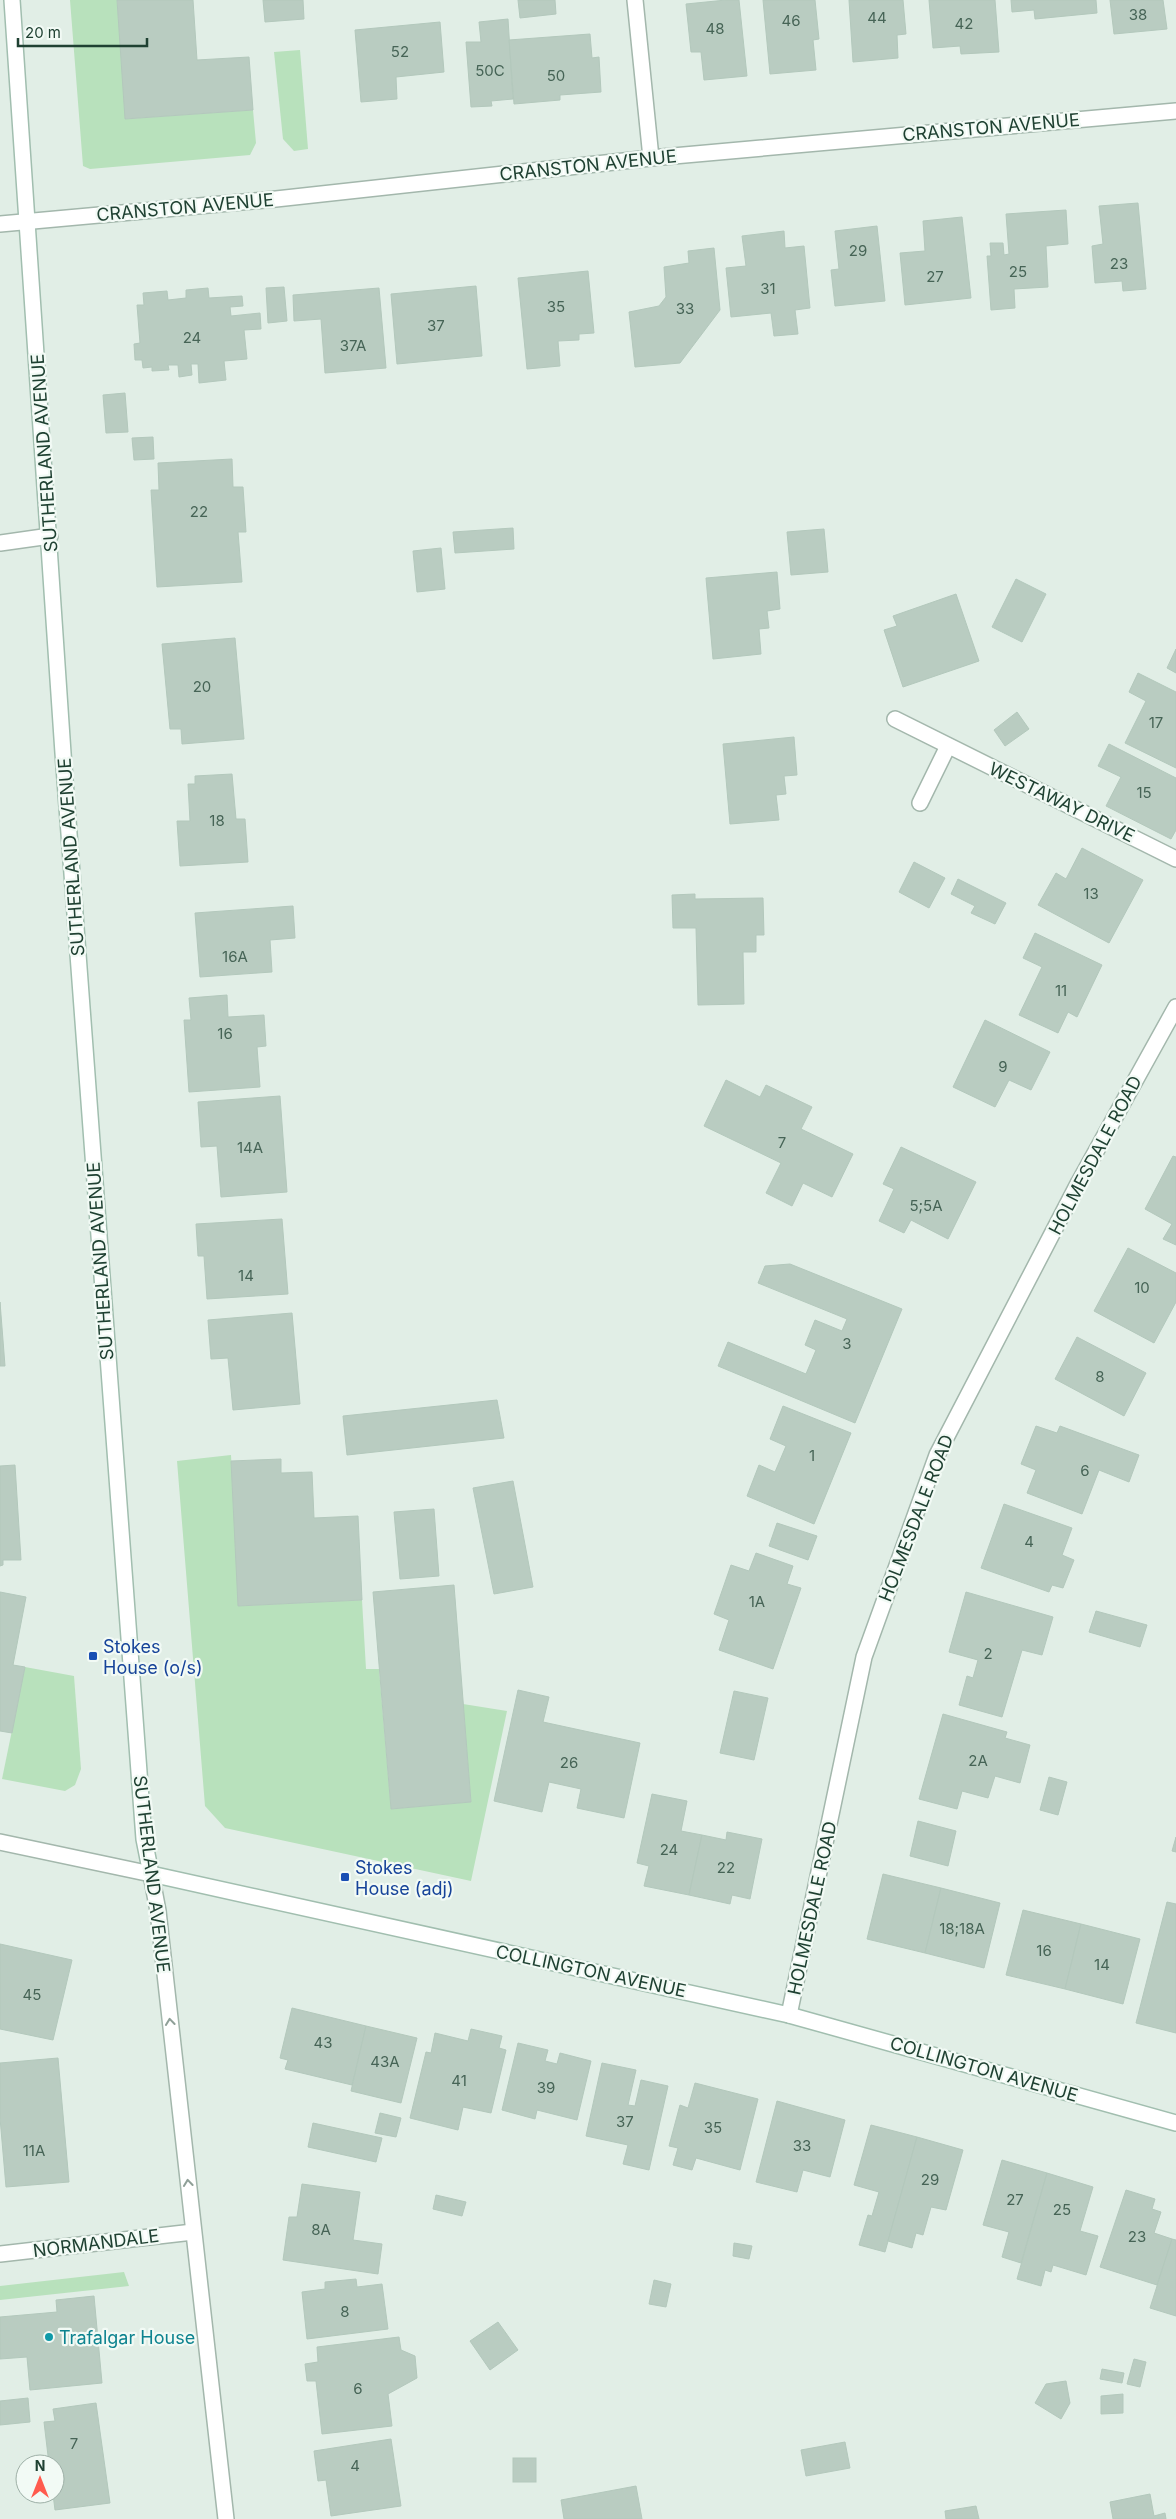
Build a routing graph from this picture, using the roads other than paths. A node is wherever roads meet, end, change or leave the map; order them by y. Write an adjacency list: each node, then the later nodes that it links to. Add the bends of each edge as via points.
1 (12, 0): 5 (street, SUTHERLAND AVENUE)
2 (635, 0): 4 (street)
3 (1176, 111): 4 (street, CRANSTON AVENUE)
4 (651, 158): 5 (street, CRANSTON AVENUE, via 286,198)
5 (28, 221): 6 (street, CRANSTON AVENUE); 7 (street, SUTHERLAND AVENUE)
6 (0, 224)
7 (50, 536): 8 (street); 15 (street, SUTHERLAND AVENUE, via 113,1456 144,1839)
8 (0, 543)
9 (895, 719): 10 (street, WESTAWAY DRIVE)
10 (948, 746): 11 (street); 12 (street, WESTAWAY DRIVE)
11 (920, 804)
12 (1176, 859)
13 (1176, 1007): 16 (street, HOLMESDALE ROAD, via 1079,1182 937,1455 864,1657)
14 (0, 1842): 15 (street, COLLINGTON AVENUE)
15 (151, 1874): 16 (street, COLLINGTON AVENUE); 18 (street, SUTHERLAND AVENUE, one-way to 15, via 158,1911)
16 (790, 2015): 17 (street, COLLINGTON AVENUE)
17 (1176, 2124)
18 (193, 2232): 19 (street, NORMANDALE); 20 (street, SUTHERLAND AVENUE)
19 (0, 2254)
20 (226, 2519)

